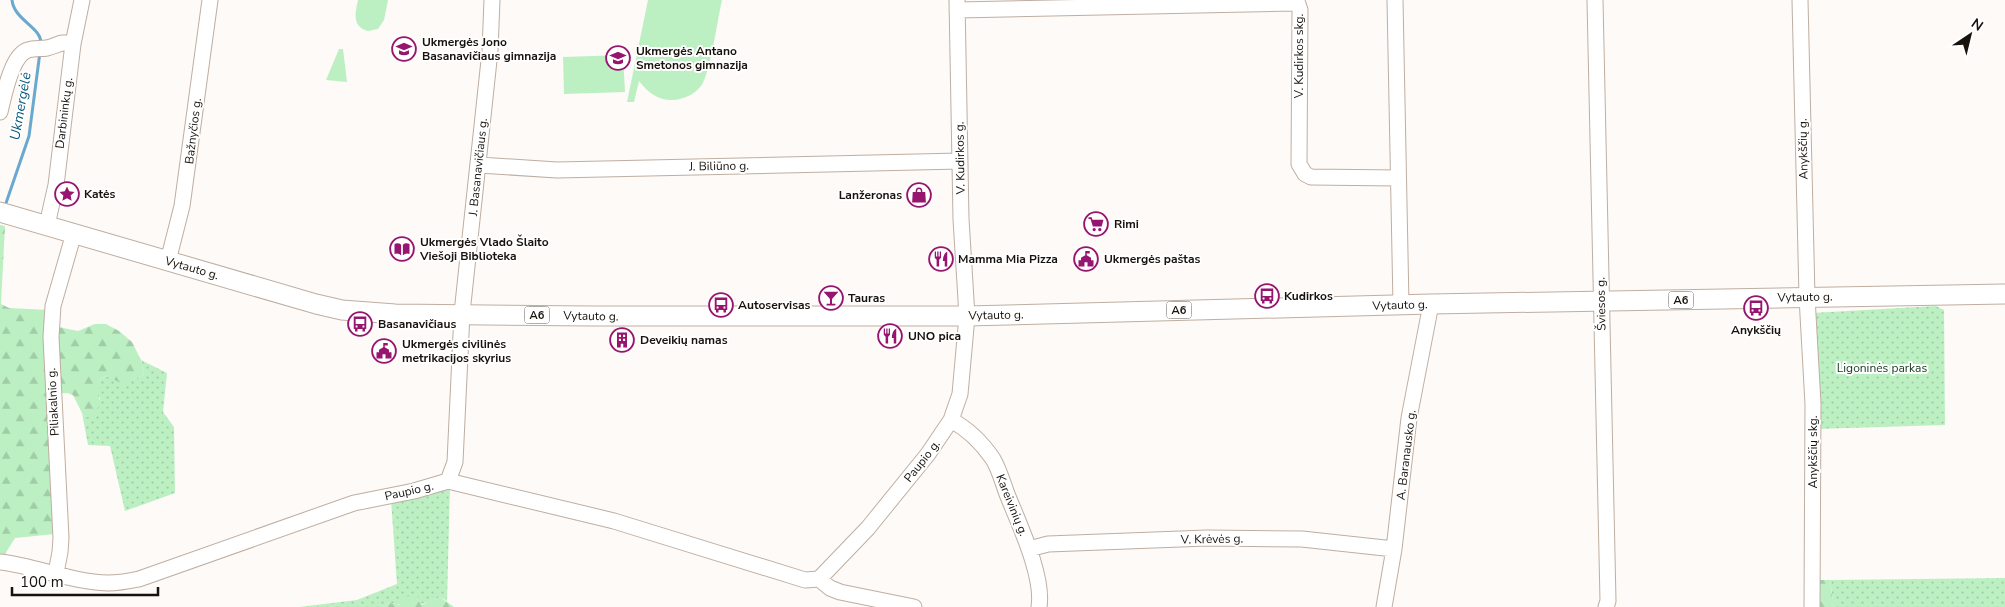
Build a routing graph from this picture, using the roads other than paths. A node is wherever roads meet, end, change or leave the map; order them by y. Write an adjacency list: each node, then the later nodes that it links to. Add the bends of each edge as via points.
1 (82, 0): 8 (street, Darbininkų g.)
2 (210, 0): 17 (street, Bažnyčios g., via 182,206)
3 (492, 0): 12 (street, J. Basanavičiaus g.)
4 (1395, 0): 13 (street)
5 (1595, 0): 20 (street, Šviesos g.)
6 (1800, 0): 19 (street, Anykščių g.)
7 (957, 5): 11 (street, V. Kudirkos g.); 13 (street, V. Kudirkos skg., via 1298,4 1301,170 1311,177)
8 (73, 44): 9 (street, via 61,42 26,50); 15 (street, Darbininkų g., via 56,185)
9 (5, 78): 10 (street)
10 (0, 112)
11 (960, 161): 12 (street, J. Biliūno g., via 557,170); 24 (street, V. Kudirkos g.)
12 (478, 165): 23 (street, J. Basanavičiaus g.)
13 (1398, 178): 22 (street)
14 (6, 213): 15 (main road, Vytauto g. / A6)
15 (47, 225): 16 (main road, Vytauto g. / A6)
16 (74, 233): 17 (main road, Vytauto g. / A6); 30 (street, Piliakalnio g., via 53,306 51,337 60,538)
17 (168, 261): 23 (main road, Vytauto g. / A6, via 342,310)
18 (2005, 294): 19 (main road, Vytauto g. / A6)
19 (1807, 297): 20 (main road, Vytauto g. / A6); 36 (street, Anykščių skg., via 1813,404)
20 (1600, 302): 21 (main road, Vytauto g. / A6); 35 (street, Šviesos g.)
21 (1430, 304): 22 (main road, Vytauto g. / A6); 27 (street, A. Baranausko g., via 1409,418)
22 (1402, 305): 24 (main road, Vytauto g. / A6)
23 (462, 314): 24 (main road, Vytauto g. / A6); 26 (street, J. Basanavičiaus g., via 455,462)
24 (967, 316): 25 (street, Paupio g., via 960,394)
25 (952, 420): 28 (street, Kareivinių g., via 979,441 994,460); 31 (street, Paupio g., via 895,496)
26 (448, 481): 30 (street, Paupio g., via 414,492 354,504 139,579 108,583); 31 (street, Paupio g., via 614,521 805,580)
27 (1394, 548): 28 (street, V. Krėvės g., via 1302,539 1207,538 1048,544); 34 (street, A. Baranausko g.)
28 (1029, 549): 33 (street, Kareivinių g., via 1041,596)
29 (0, 562): 30 (street, Paupio g.)
30 (56, 572)
31 (819, 579): 32 (street, Paupio g., via 840,592)
32 (914, 607)
33 (1039, 607)
34 (1384, 607)
35 (1606, 607)
36 (1812, 607)

